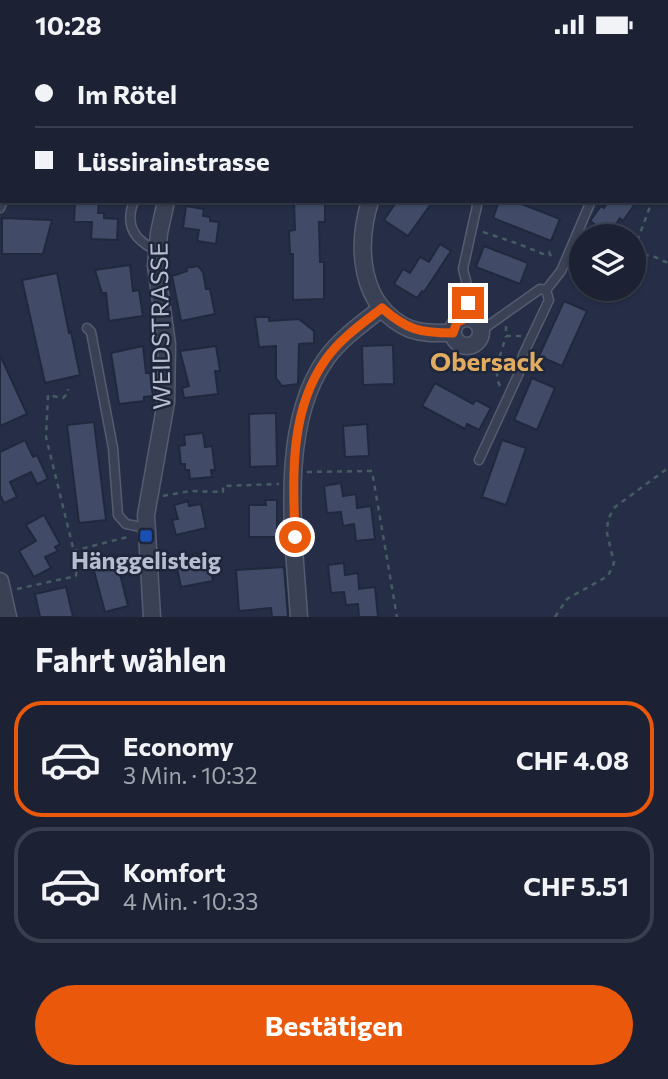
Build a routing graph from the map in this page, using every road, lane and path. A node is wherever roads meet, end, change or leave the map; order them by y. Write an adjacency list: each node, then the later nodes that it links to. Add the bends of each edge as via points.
1 (133, 203): 9 (lane, via 133,234 142,245)
2 (166, 203): 9 (street, WEIDSTRASSE)
3 (370, 203): 14 (street, via 361,238 362,260)
4 (478, 203): 8 (lane)
5 (590, 203): 13 (lane, via 561,271)
6 (651, 203): 7 (path)
7 (644, 224)
8 (472, 229): 10 (path, via 542,254); 15 (lane, via 463,269 469,293)
9 (158, 251): 28 (street, WEIDSTRASSE, via 167,344 166,402)
10 (551, 253)
11 (646, 254): 12 (path)
12 (668, 263)
13 (546, 290): 18 (lane, via 540,289); 23 (lane, via 549,300)
14 (382, 308): 19 (street, via 408,328); 26 (street, via 326,359 309,391 299,423)
15 (467, 318): 18 (street); 19 (street, via 457,322)
16 (506, 326): 20 (path)
17 (87, 328): 28 (lane, via 102,381 118,515 126,524)
18 (482, 330): 19 (street, via 471,346 459,344)
19 (453, 333)
20 (506, 336): 21 (path); 23 (path, via 497,380)
21 (515, 336)
22 (68, 389): 30 (path, via 64,398 48,395 47,437)
23 (509, 394): 24 (lane)
24 (479, 460)
25 (668, 468): 36 (path, via 615,507 608,519 614,563 608,576 567,599)
26 (293, 478): 27 (path, via 223,486 223,492); 34 (street); 35 (path, via 372,471)
27 (163, 496)
28 (146, 528): 33 (street, WEIDSTRASSE)
29 (129, 536): 30 (path)
30 (73, 551): 31 (path, via 76,576)
31 (7, 585): 32 (street)
32 (8, 617)
33 (152, 617)
34 (299, 617)
35 (397, 617)
36 (555, 617)

